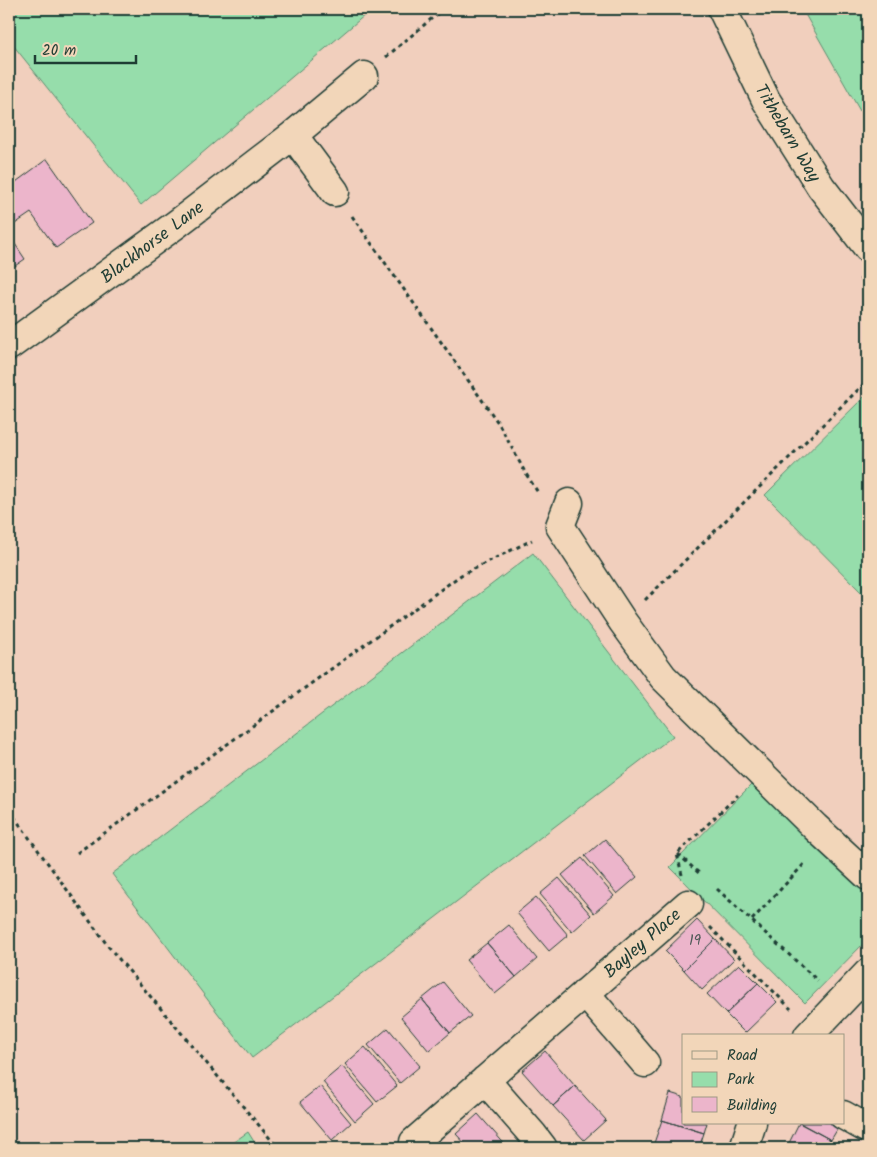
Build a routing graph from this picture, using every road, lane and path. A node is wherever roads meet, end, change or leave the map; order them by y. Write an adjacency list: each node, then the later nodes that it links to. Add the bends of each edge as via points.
1 (443, 9): 3 (path)
2 (722, 9): 7 (street, Tithebarn Way, via 766,100 821,187)
3 (364, 76): 4 (street, Blackhorse Lane)
4 (293, 135): 5 (street); 8 (street, Blackhorse Lane)
5 (335, 192)
6 (351, 215): 10 (path, via 499,424 526,474)
7 (868, 248)
8 (9, 346)
9 (868, 380): 11 (path)
10 (564, 514): 11 (street); 15 (path, via 461,575)
11 (623, 622): 12 (street, via 663,677)
12 (760, 773): 14 (street); 16 (path)
13 (9, 810): 31 (path, via 108,946)
14 (828, 839): 17 (street); 21 (path)
15 (77, 853)
16 (677, 854): 18 (path); 20 (path)
17 (868, 876)
18 (704, 878)
19 (711, 884): 21 (path)
20 (688, 904): 23 (street, Bayley Place); 24 (path, Bayley Place)
21 (752, 920): 22 (path)
22 (860, 986): 24 (street)
23 (585, 994): 25 (street); 26 (street, Bayley Place)
24 (811, 1032)
25 (645, 1063)
26 (485, 1080): 30 (street, Bayley Place); 32 (street)
27 (844, 1116): 29 (street)
28 (752, 1124): 33 (street)
29 (868, 1129)
30 (414, 1142)
31 (278, 1148)
32 (543, 1148)
33 (744, 1148)

